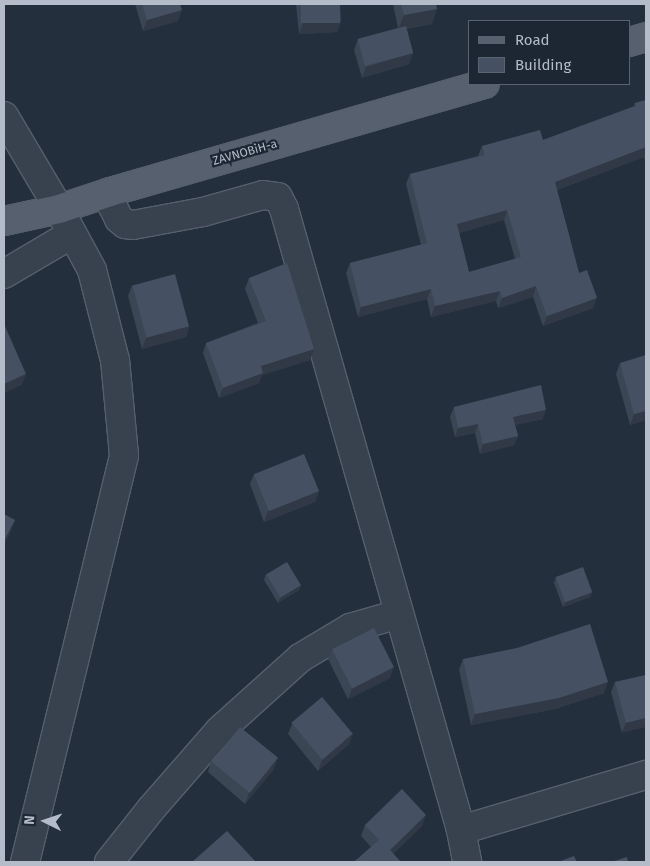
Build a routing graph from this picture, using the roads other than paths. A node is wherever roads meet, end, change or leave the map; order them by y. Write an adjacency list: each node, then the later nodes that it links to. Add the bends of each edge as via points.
1 (646, 37): 2 (main road)
2 (630, 42)
3 (482, 85): 5 (main road, ZAVNOBiH-a)
4 (4, 116): 6 (street)
5 (110, 192): 6 (main road, ZAVNOBiH-a); 10 (street, via 112,206 119,219 133,225 203,212 263,195 278,198)
6 (59, 209): 7 (main road, ZAVNOBiH-a); 8 (street)
7 (4, 221)
8 (72, 234): 9 (street); 13 (street, via 92,270 116,360 124,456)
9 (4, 274)
10 (399, 614): 12 (street); 14 (street, via 350,628 300,658 219,731)
11 (646, 775): 12 (street)
12 (461, 830): 15 (street)
13 (25, 862)
14 (109, 862)
15 (467, 862)

